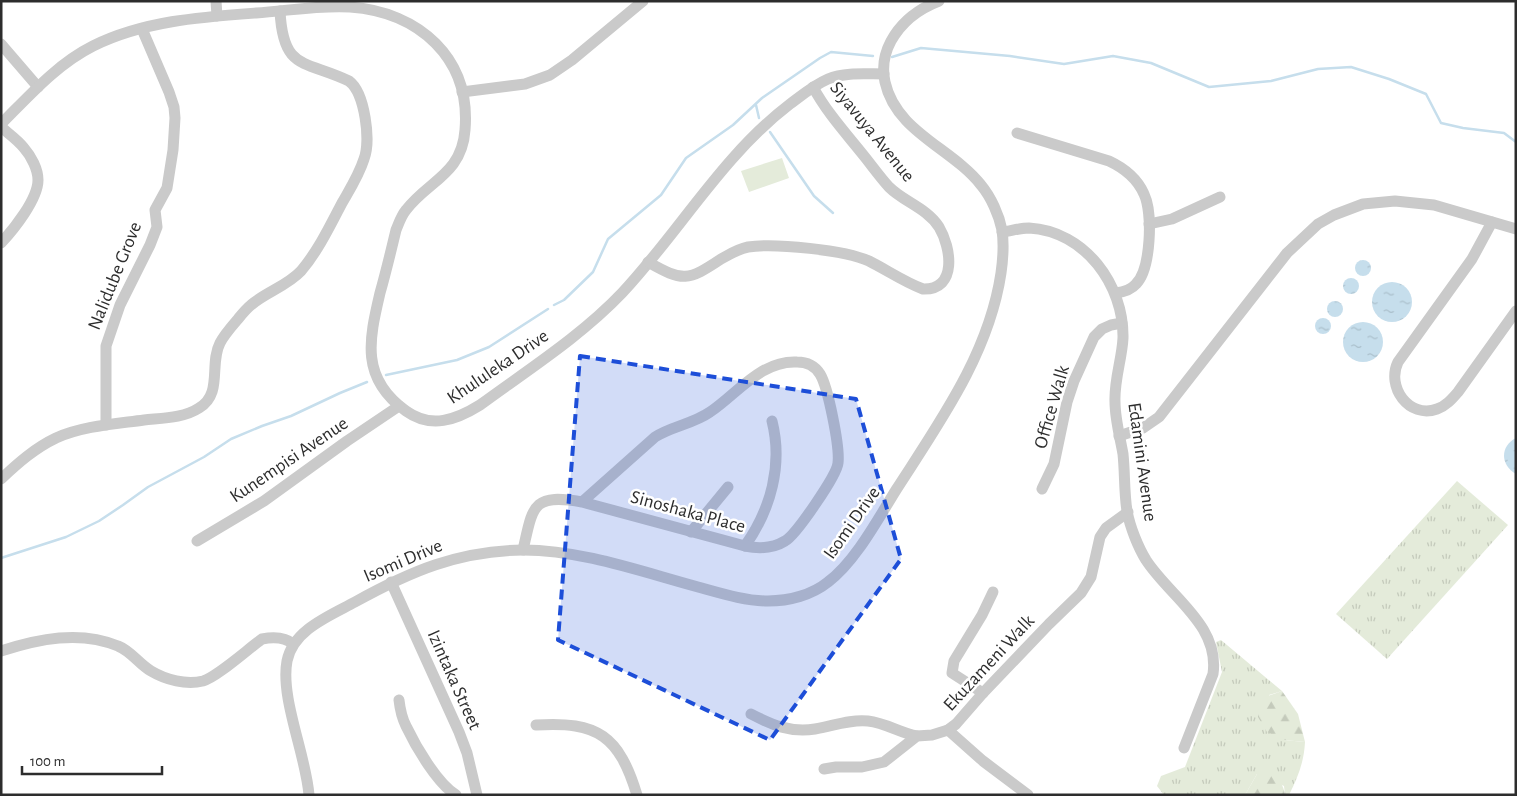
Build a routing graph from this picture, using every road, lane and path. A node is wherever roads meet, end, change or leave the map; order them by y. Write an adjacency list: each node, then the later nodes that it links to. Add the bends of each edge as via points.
1 (216, 1): 5 (street)
2 (643, 1): 11 (street, via 550,75 525,84)
3 (939, 1): 8 (street, via 916,12 901,26 884,56)
4 (280, 11): 5 (street, Khululeka Drive); 11 (street, Khululeka Drive, via 349,7 396,18 436,43 456,73); 26 (street, via 283,39 288,50 302,62 349,81 358,91 365,119 364,159 322,241 306,265 290,280 251,304 220,343 214,391 206,404 184,414)
5 (217, 16): 6 (street, Khululeka Drive)
6 (142, 29): 9 (street, Khululeka Drive, via 93,46); 26 (street, Nalidube Grove, via 174,107 173,150 167,188 155,210 157,227 120,305 106,346)
7 (1, 44): 9 (street)
8 (884, 74): 10 (street, Khululeka Drive, via 843,75); 18 (street, Isomi Drive, via 890,98 897,110 910,125 965,168 980,184 993,206)
9 (38, 87): 12 (street, Khululeka Drive)
10 (813, 87): 20 (street, Khululeka Drive, via 742,146); 20 (street, Siyavuya Avenue, via 825,108 889,187 926,213 940,228 948,255 948,273 944,280 937,287 924,289 858,257 784,247 735,250 687,277)
11 (462, 92): 24 (street, Khululeka Drive, via 465,131 462,146 448,172 413,202 402,216 373,324 370,348 374,368 381,384)
12 (1, 126): 19 (street, via 24,148 36,169 38,180 25,212)
13 (1017, 133): 16 (street, via 1084,152 1122,167 1144,194)
14 (1220, 197): 16 (street, via 1172,219)
15 (1492, 222): 17 (street); 22 (street, via 1472,259 1395,368 1396,387 1404,400 1423,411 1444,406 1458,392); 27 (street, via 1434,205 1396,201 1348,208 1318,224 1287,252 1166,410 1143,428)
16 (1149, 224): 21 (street, via 1143,273 1135,286)
17 (1516, 229)
18 (1002, 232): 21 (street, Edamini Avenue, via 1027,228 1060,236 1095,259); 36 (street, Isomi Drive, via 997,293 967,375 856,552 827,583 796,598 752,600 586,558)
19 (1, 243)
20 (648, 262): 24 (street, Khululeka Drive, via 590,324 463,416 444,422 431,421)
21 (1116, 293): 23 (street, Edamini Avenue)
22 (1516, 311)
23 (1122, 323): 27 (street, Edamini Avenue, via 1115,401); 30 (street, Office Walk, via 1102,328 1094,337 1074,381 1054,464)
24 (400, 406): 34 (street, Kunempisi Avenue, via 264,501)
25 (772, 421): 35 (street, via 777,441 777,466 763,514)
26 (106, 425): 28 (street, via 56,438 22,460)
27 (1119, 436): 32 (street, Edamini Avenue)
28 (1, 479)
29 (728, 487): 33 (street)
30 (1042, 489)
31 (582, 502): 33 (street, Sinoshaka Place); 35 (street, Sinoshaka Place, via 666,430 711,412 763,372 785,363 806,363 819,373 825,387 836,433 838,466 802,524 788,540 766,548); 36 (street, Sinoshaka Place, via 555,498 536,508)
32 (1128, 512): 41 (street, Ekuzameni Walk, via 1100,536 1091,577 1081,593); 47 (street, Edamini Avenue, via 1147,562 1197,620 1213,652 1213,674)
33 (691, 532): 35 (street, Sinoshaka Place)
34 (197, 541)
35 (745, 546)
36 (523, 550): 37 (street, Isomi Drive, via 456,558)
37 (391, 582): 39 (street, Isomi Drive, via 324,619); 51 (street, Izintaka Street, via 459,732)
38 (993, 592): 41 (street, via 954,661 952,673)
39 (293, 644): 40 (street, via 289,640 271,637 262,639 205,681 191,683 151,671 118,646 89,638 50,638); 49 (street, via 287,662 286,683)
40 (1, 651)
41 (983, 694): 45 (street, Ekuzameni Walk)
42 (399, 700): 50 (street, via 405,725 415,743 440,782)
43 (751, 714): 46 (street, via 789,729 814,729 855,720 880,723)
44 (536, 725): 52 (street, via 568,724 602,736 621,753)
45 (948, 730): 46 (street, Ekuzameni Walk); 53 (street)
46 (917, 736): 48 (street, Ekuzameni Walk, via 884,762)
47 (1184, 748)
48 (824, 769)
49 (309, 795)
50 (456, 795)
51 (477, 795)
52 (637, 795)
53 (1028, 795)

